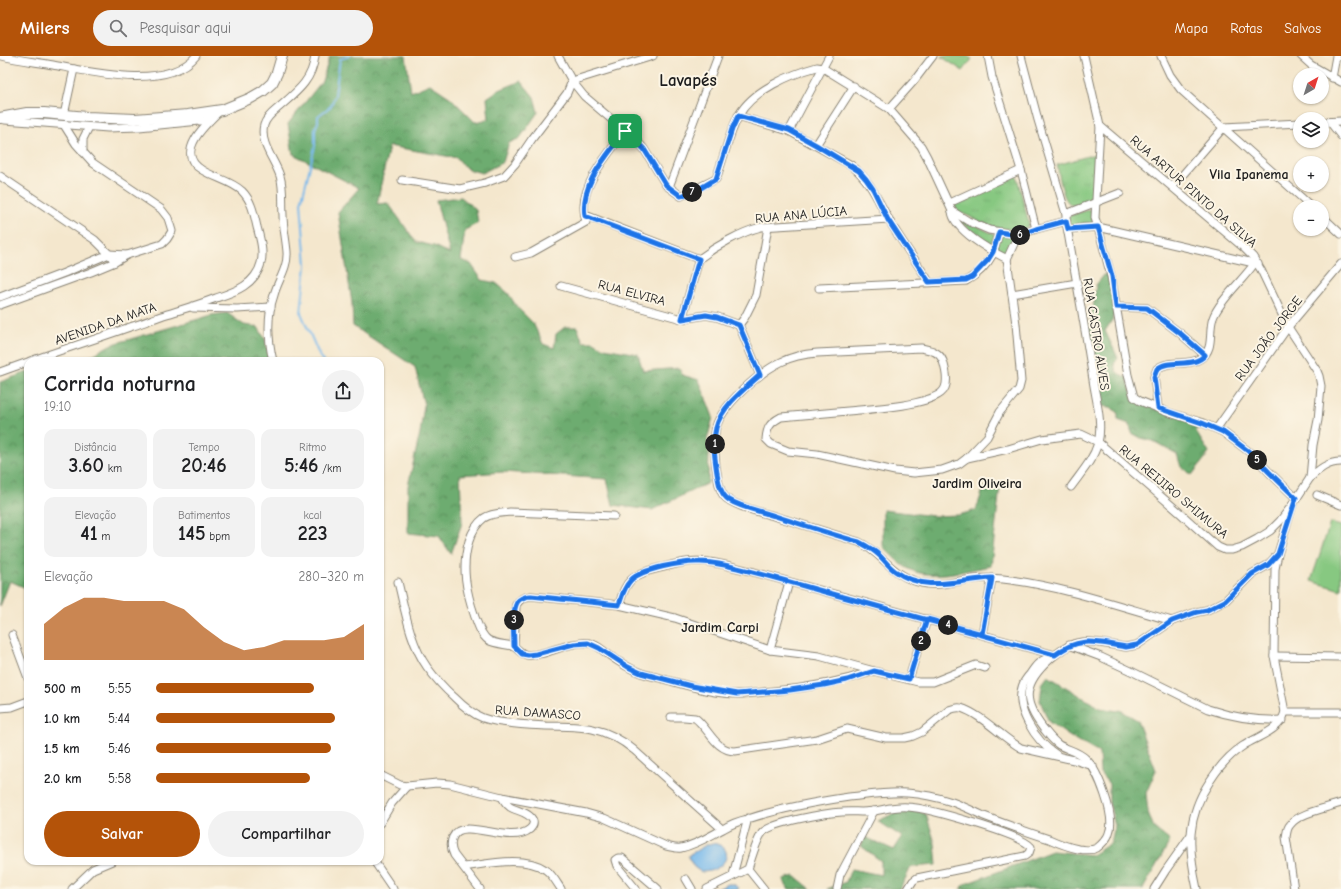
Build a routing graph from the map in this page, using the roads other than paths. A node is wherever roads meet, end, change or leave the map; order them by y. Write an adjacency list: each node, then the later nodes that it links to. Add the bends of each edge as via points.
1 (2, 56): 17 (street)
2 (196, 56): 17 (street, via 182,67 147,76 122,76)
3 (282, 56): 23 (main road, via 272,83 251,98)
4 (314, 56): 76 (street, via 311,74 299,90 268,117 263,132 282,185 287,253)
5 (558, 56): 19 (street)
6 (653, 56): 19 (street)
7 (718, 56): 43 (street)
8 (829, 56): 16 (street)
9 (933, 56): 22 (street)
10 (988, 56): 39 (street, via 992,78)
11 (1021, 56): 50 (street, RUA CASTRO ALVES)
12 (1084, 56): 31 (street)
13 (1161, 56): 33 (street, via 1170,75 1182,90)
14 (1301, 56): 18 (street)
15 (1336, 56): 18 (street)
16 (823, 68): 21 (street); 24 (street, via 810,69 777,81 743,108); 34 (street)
17 (74, 69): 26 (street)
18 (1332, 78): 20 (street)
19 (572, 81): 35 (street, via 584,96); 41 (street, via 566,93 504,176 460,189)
20 (1341, 82)
21 (854, 86): 22 (street); 37 (street)
22 (889, 108): 47 (street, via 921,146)
23 (222, 110): 26 (main road, via 135,119); 27 (street, AVENIDA DA MATA)
24 (738, 116): 34 (street); 43 (street, via 716,179 681,196)
25 (0, 119): 26 (main road, via 27,113 44,113)
26 (64, 120): 32 (street); 38 (street, via 70,136)
27 (210, 120): 32 (street, via 139,127); 78 (street, AVENIDA DA MATA, via 193,142 193,161 202,170 241,190 247,198 259,232 262,262 253,279 244,286)
28 (1341, 121): 29 (street)
29 (1330, 122): 36 (street)
30 (1293, 123): 33 (street)
31 (1100, 126): 42 (street, RUA ARTUR PINTO DA SILVA); 46 (street)
32 (89, 127): 38 (street, via 83,140)
33 (1224, 127): 42 (street); 45 (street)
34 (789, 130): 37 (street)
35 (625, 131): 43 (street, via 644,149); 49 (street, via 592,178 585,198)
36 (1341, 136)
37 (816, 145): 51 (street, via 859,171 873,189)
38 (83, 152): 62 (street, via 93,162 161,209 168,218 172,231 162,244)
39 (1021, 170): 47 (street); 55 (street)
40 (0, 176): 61 (street, via 95,240)
41 (402, 180)
42 (1173, 186): 67 (street, RUA ARTUR PINTO DA SILVA, via 1243,247)
43 (669, 188)
44 (1120, 193): 46 (street)
45 (1304, 200)
46 (1095, 202): 50 (street); 54 (street)
47 (949, 203): 48 (street)
48 (952, 211): 57 (street, via 977,225); 60 (street, via 956,222)
49 (585, 216): 63 (street, via 586,222 531,253); 64 (street)
50 (1066, 218): 55 (street); 56 (street, RUA CASTRO ALVES)
51 (888, 220): 53 (street, RUA ANA LÚCIA); 69 (street)
52 (1329, 223): 58 (street)
53 (768, 226): 64 (street, RUA ANA LÚCIA, via 748,232 709,251); 80 (street, via 756,295)
54 (1098, 227): 56 (street); 67 (street); 77 (street, via 1112,276)
55 (1036, 229): 59 (street)
56 (1068, 229): 70 (street, RUA CASTRO ALVES)
57 (999, 232): 59 (street); 60 (street)
58 (1341, 234)
59 (1018, 235): 65 (street)
60 (993, 252): 65 (street); 69 (street, via 977,273 966,280)
61 (109, 254): 62 (street); 66 (street); 74 (street)
62 (127, 255): 66 (street)
63 (515, 257)
64 (699, 259): 79 (street)
65 (1007, 259): 73 (street)
66 (115, 262): 75 (street)
67 (1256, 264): 81 (street, RUA ARTUR PINTO DA SILVA); 82 (street, via 1215,313 1210,326 1210,344)
68 (1341, 264): 81 (street, RUA JOÃO JORGE)
69 (929, 282): 72 (street)
70 (1078, 284): 73 (street); 90 (street, RUA CASTRO ALVES, via 1099,422)
71 (561, 286): 79 (street, RUA ELVIRA)
72 (819, 288)
73 (1012, 294): 91 (street, via 1021,381 1019,389 1000,412 987,436)
74 (0, 297)
75 (0, 305)
76 (271, 307): 78 (street, AVENIDA DA MATA); 84 (street, via 269,331)
77 (1116, 307): 82 (street, via 1147,308); 88 (street, via 1132,394 1135,399)
78 (189, 308): 83 (street, AVENIDA DA MATA)
79 (682, 319): 80 (street, via 706,315)
80 (739, 325): 87 (street)
81 (1288, 327): 89 (street, RUA JOÃO JORGE); 93 (street, RUA ARTUR PINTO DA SILVA, via 1317,371 1321,386)
82 (1205, 355): 88 (street, via 1193,361 1165,365 1157,369 1154,377)
83 (41, 357)
84 (272, 357)
85 (24, 363): 86 (street, AVENIDA DA MATA)
86 (0, 372)
87 (760, 375): 91 (street, via 781,362 804,354 921,348 931,350 940,356 946,371 945,388 936,396 890,407 781,417 773,421 767,429 766,439 788,451 817,454 914,473 942,470); 100 (street, via 719,418 714,440 715,458 724,496 749,508 859,542 874,550 902,576 921,583 939,584)
88 (1158, 408): 89 (street)
89 (1217, 428): 96 (street, via 1252,454)
90 (1098, 442): 91 (street, via 1081,434 1063,436); 94 (street, via 1086,466); 96 (street, RUA REIJIRO SHIMURA, via 1218,547 1225,550 1242,547 1263,535 1280,521)
91 (968, 458)
92 (1341, 462): 93 (street, via 1327,464)
93 (1310, 478): 96 (street, RUA ARTUR PINTO DA SILVA)
94 (1071, 487)
95 (1317, 495): 97 (street)
96 (1294, 501): 99 (street, RUA ARTUR PINTO DA SILVA)
97 (1341, 505)
98 (614, 516): 109 (street, via 510,512 484,518 476,525 464,568 479,628 491,642)
99 (1278, 554): 105 (street, via 1268,565 1252,574 1225,601 1207,610); 112 (street, RUA ARTUR PINTO DA SILVA, via 1274,581)
100 (992, 578): 105 (street, via 1038,585); 106 (street)
101 (398, 582): 132 (street, RUA DAMASCO, via 413,639 427,667 470,711 494,722 583,727 613,735 634,750)
102 (789, 582): 103 (street, via 719,564 687,562 638,574 626,586); 104 (street); 110 (street)
103 (619, 605): 109 (street, via 525,596 516,605); 110 (street, via 674,618)
104 (927, 619): 106 (street); 117 (street)
105 (1172, 621): 108 (street, via 1137,645 1126,647 1089,641)
106 (982, 634): 111 (street)
107 (12, 635): 114 (street)
108 (1069, 645): 111 (street); 121 (street, via 1101,657 1208,709 1259,720)
109 (514, 646): 116 (street, via 522,654 528,655 588,643 641,673 691,686 737,694 824,685)
110 (770, 650): 116 (street, via 819,656)
111 (1055, 655): 123 (street, via 1040,661 1034,668 1024,682 1021,695 1029,726 1048,749); 124 (street, via 1037,672 1031,682 1029,700 1038,720 1054,740 1064,748 1080,754)
112 (1274, 656): 113 (street); 121 (street, RUA ARTUR PINTO DA SILVA)
113 (1341, 657)
114 (24, 667)
115 (985, 668): 117 (street, via 971,667 933,682)
116 (874, 671): 117 (street)
117 (909, 679)
118 (24, 702): 119 (street)
119 (0, 708)
120 (1341, 712): 121 (street)
121 (1284, 716): 133 (street, via 1276,727 1232,754 1221,765 1198,801)
122 (670, 717): 123 (street, via 695,718 720,745 735,751 817,739 847,729 886,738 909,737 922,732 950,710 962,708 1021,748)
123 (1062, 758): 124 (street)
124 (1093, 766): 131 (street, via 1099,777 1111,822 1109,834 1103,843 1089,850 1056,842 952,802 923,794 877,793 833,799 792,806)
125 (384, 777): 126 (street)
126 (407, 786): 127 (street, via 425,783 450,784); 130 (street)
127 (502, 798): 132 (street, via 586,812 675,848 689,846); 136 (street, via 509,806 528,815 533,825 528,830 516,834 466,829 455,833 450,843 451,849)
128 (1341, 803): 153 (street, via 1300,817 1289,825 1286,837)
129 (874, 811): 137 (street, via 813,816 769,828 760,837); 149 (street, via 840,875); 150 (street, via 898,807 927,810 981,825 1028,844 1031,849 1025,856 923,876 913,881)
130 (384, 816)
131 (748, 818): 132 (street); 138 (street)
132 (722, 829)
133 (1190, 836): 151 (street); 152 (street)
134 (102, 865): 140 (street, via 93,869)
135 (377, 865): 141 (street)
136 (464, 867): 142 (street); 143 (street, via 505,862 533,864 547,871)
137 (748, 869): 138 (street); 148 (street)
138 (733, 875): 147 (street)
139 (686, 879): 146 (street)
140 (72, 889)
141 (393, 889)
142 (480, 889)
143 (561, 889)
144 (636, 889): 145 (street, via 617,866 615,860 618,858 622,858)
145 (658, 889)
146 (692, 889)
147 (706, 889)
148 (764, 889)
149 (837, 889)
150 (908, 889)
151 (1154, 889)
152 (1198, 889)
153 (1294, 889)

